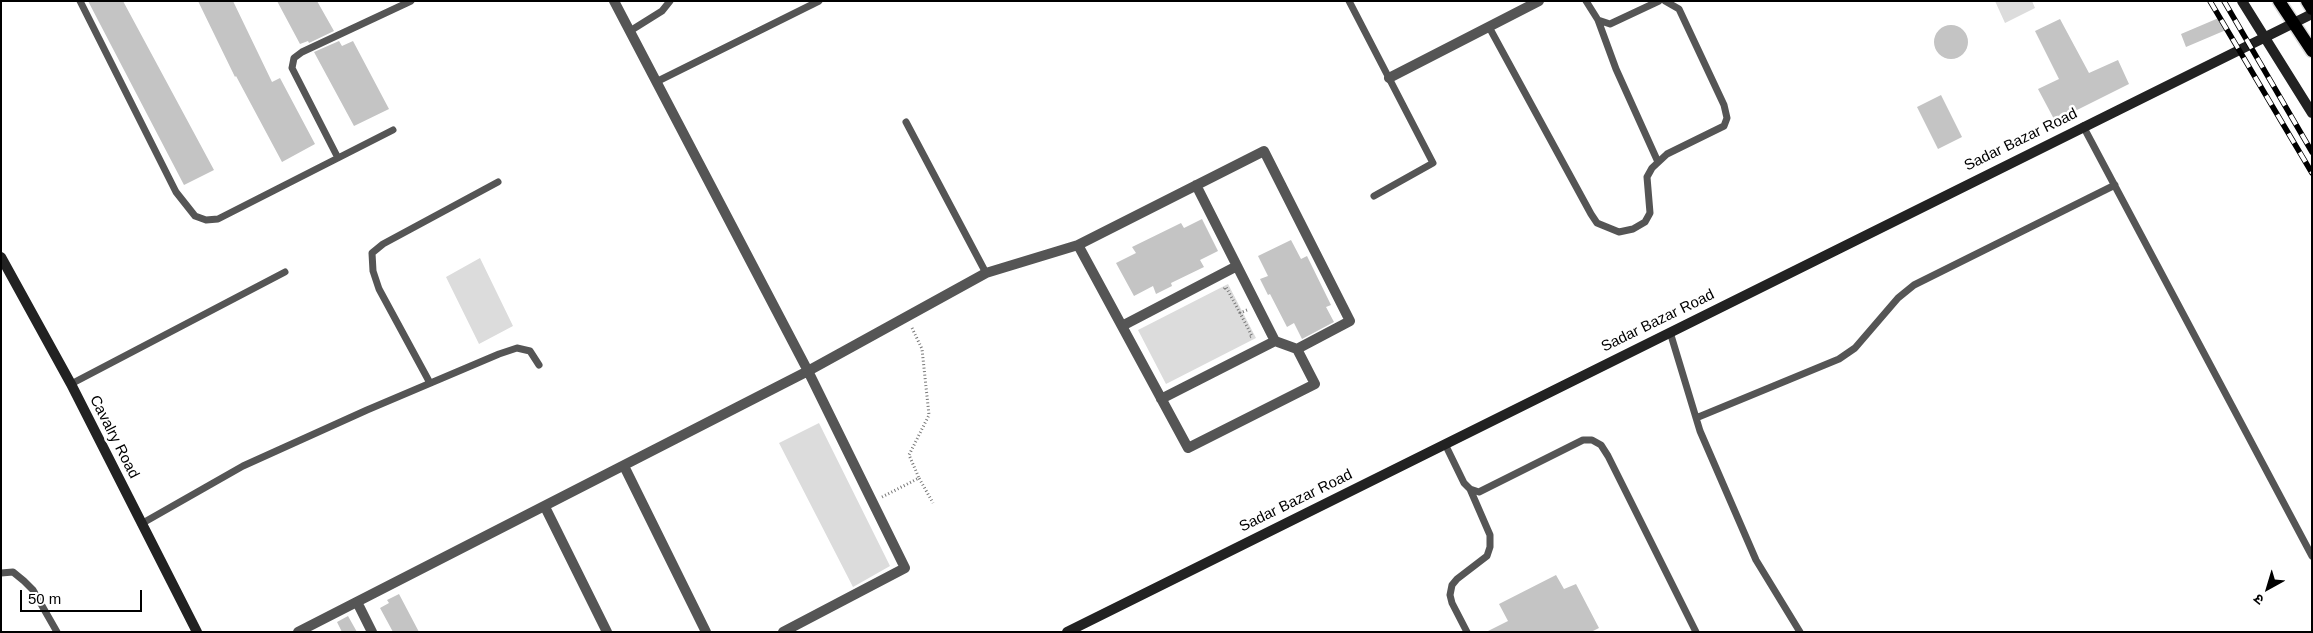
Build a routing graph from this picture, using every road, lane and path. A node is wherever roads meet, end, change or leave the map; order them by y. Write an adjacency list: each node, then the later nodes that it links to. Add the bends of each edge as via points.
1 (80, 1): 28 (lane, via 176,192 195,216 206,220 218,219)
2 (411, 1): 28 (lane, via 294,58 292,68)
3 (614, 1): 19 (street)
4 (670, 1): 19 (lane, via 662,11)
5 (819, 1): 23 (lane)
6 (1349, 1): 22 (lane)
7 (1539, 1): 18 (street)
8 (1586, 1): 16 (lane)
9 (1659, 1): 16 (lane, via 1610,24)
10 (1665, 1): 29 (lane, via 1679,9 1727,118 1724,126)
11 (2242, 1): 20 (street)
12 (2279, 1): 17 (main road)
13 (2307, 1): 14 (main road)
14 (2312, 9)
15 (2312, 14): 17 (street, Sadar Bazar Road)
16 (1598, 20): 29 (lane)
17 (2293, 23): 20 (street, Sadar Bazar Road); 21 (main road)
18 (1490, 27): 22 (street); 29 (lane, via 1598,223 1619,232 1645,222 1650,213 1647,177)
19 (630, 31): 23 (street)
20 (2263, 38): 24 (street); 26 (street, Sadar Bazar Road)
21 (2312, 51)
22 (1388, 78): 33 (lane, via 1433,164)
23 (656, 82): 49 (street)
24 (2312, 113)
25 (906, 122): 38 (lane)
26 (2084, 126): 32 (lane); 44 (street, Sadar Bazar Road)
27 (393, 130): 28 (lane)
28 (338, 158)
29 (1658, 162)
30 (498, 182): 50 (lane, via 372,253 372,271 379,289)
31 (1196, 185): 34 (street); 36 (street); 47 (street, via 1264,151 1350,321)
32 (2115, 185): 53 (lane, via 1914,285 1898,298 1855,348 1839,359); 62 (lane)
33 (1374, 196)
34 (1078, 245): 38 (street); 43 (street)
35 (1, 257): 51 (street, Cavalry Road)
36 (1237, 266): 40 (street); 43 (street)
37 (285, 272): 51 (lane)
38 (986, 273): 42 (street)
39 (1218, 292): 41 (path, via 1226,287)
40 (1257, 305): 41 (path); 45 (street)
41 (1240, 313): 46 (path, via 1252,336)
42 (907, 318): 49 (street); 56 (path, via 922,349 929,415 909,455)
43 (1122, 326): 52 (street)
44 (1670, 332): 53 (lane); 54 (street, Sadar Bazar Road)
45 (1275, 340): 47 (street); 52 (street)
46 (1244, 341)
47 (1297, 349): 52 (street, via 1315,384 1188,448)
48 (539, 365): 50 (lane, via 530,351 517,348)
49 (808, 371): 55 (street); 58 (street)
50 (430, 383): 61 (lane, via 244,466)
51 (71, 384): 61 (street, Cavalry Road)
52 (1161, 399)
53 (1696, 418): 76 (lane, via 1756,560)
54 (1445, 444): 57 (lane); 65 (street, Sadar Bazar Road)
55 (624, 466): 60 (street); 71 (street)
56 (919, 478): 58 (path); 59 (path)
57 (1470, 489): 74 (lane, via 1490,536 1490,547 1487,556 1452,585 1452,603); 75 (lane, via 1487,490 1583,440 1597,442 1608,456)
58 (872, 502): 72 (street, via 906,568)
59 (932, 504)
60 (545, 507): 64 (street); 70 (street)
61 (141, 524): 67 (street, Cavalry Road)
62 (2312, 556)
63 (1, 573): 66 (lane, via 13,572 24,580)
64 (357, 602): 68 (street); 69 (street)
65 (1082, 628): 73 (street, Sadar Bazar Road)
66 (57, 632)
67 (197, 632)
68 (298, 632)
69 (372, 632)
70 (607, 632)
71 (706, 632)
72 (784, 632)
73 (1067, 632)
74 (1467, 632)
75 (1696, 632)
76 (1800, 632)

